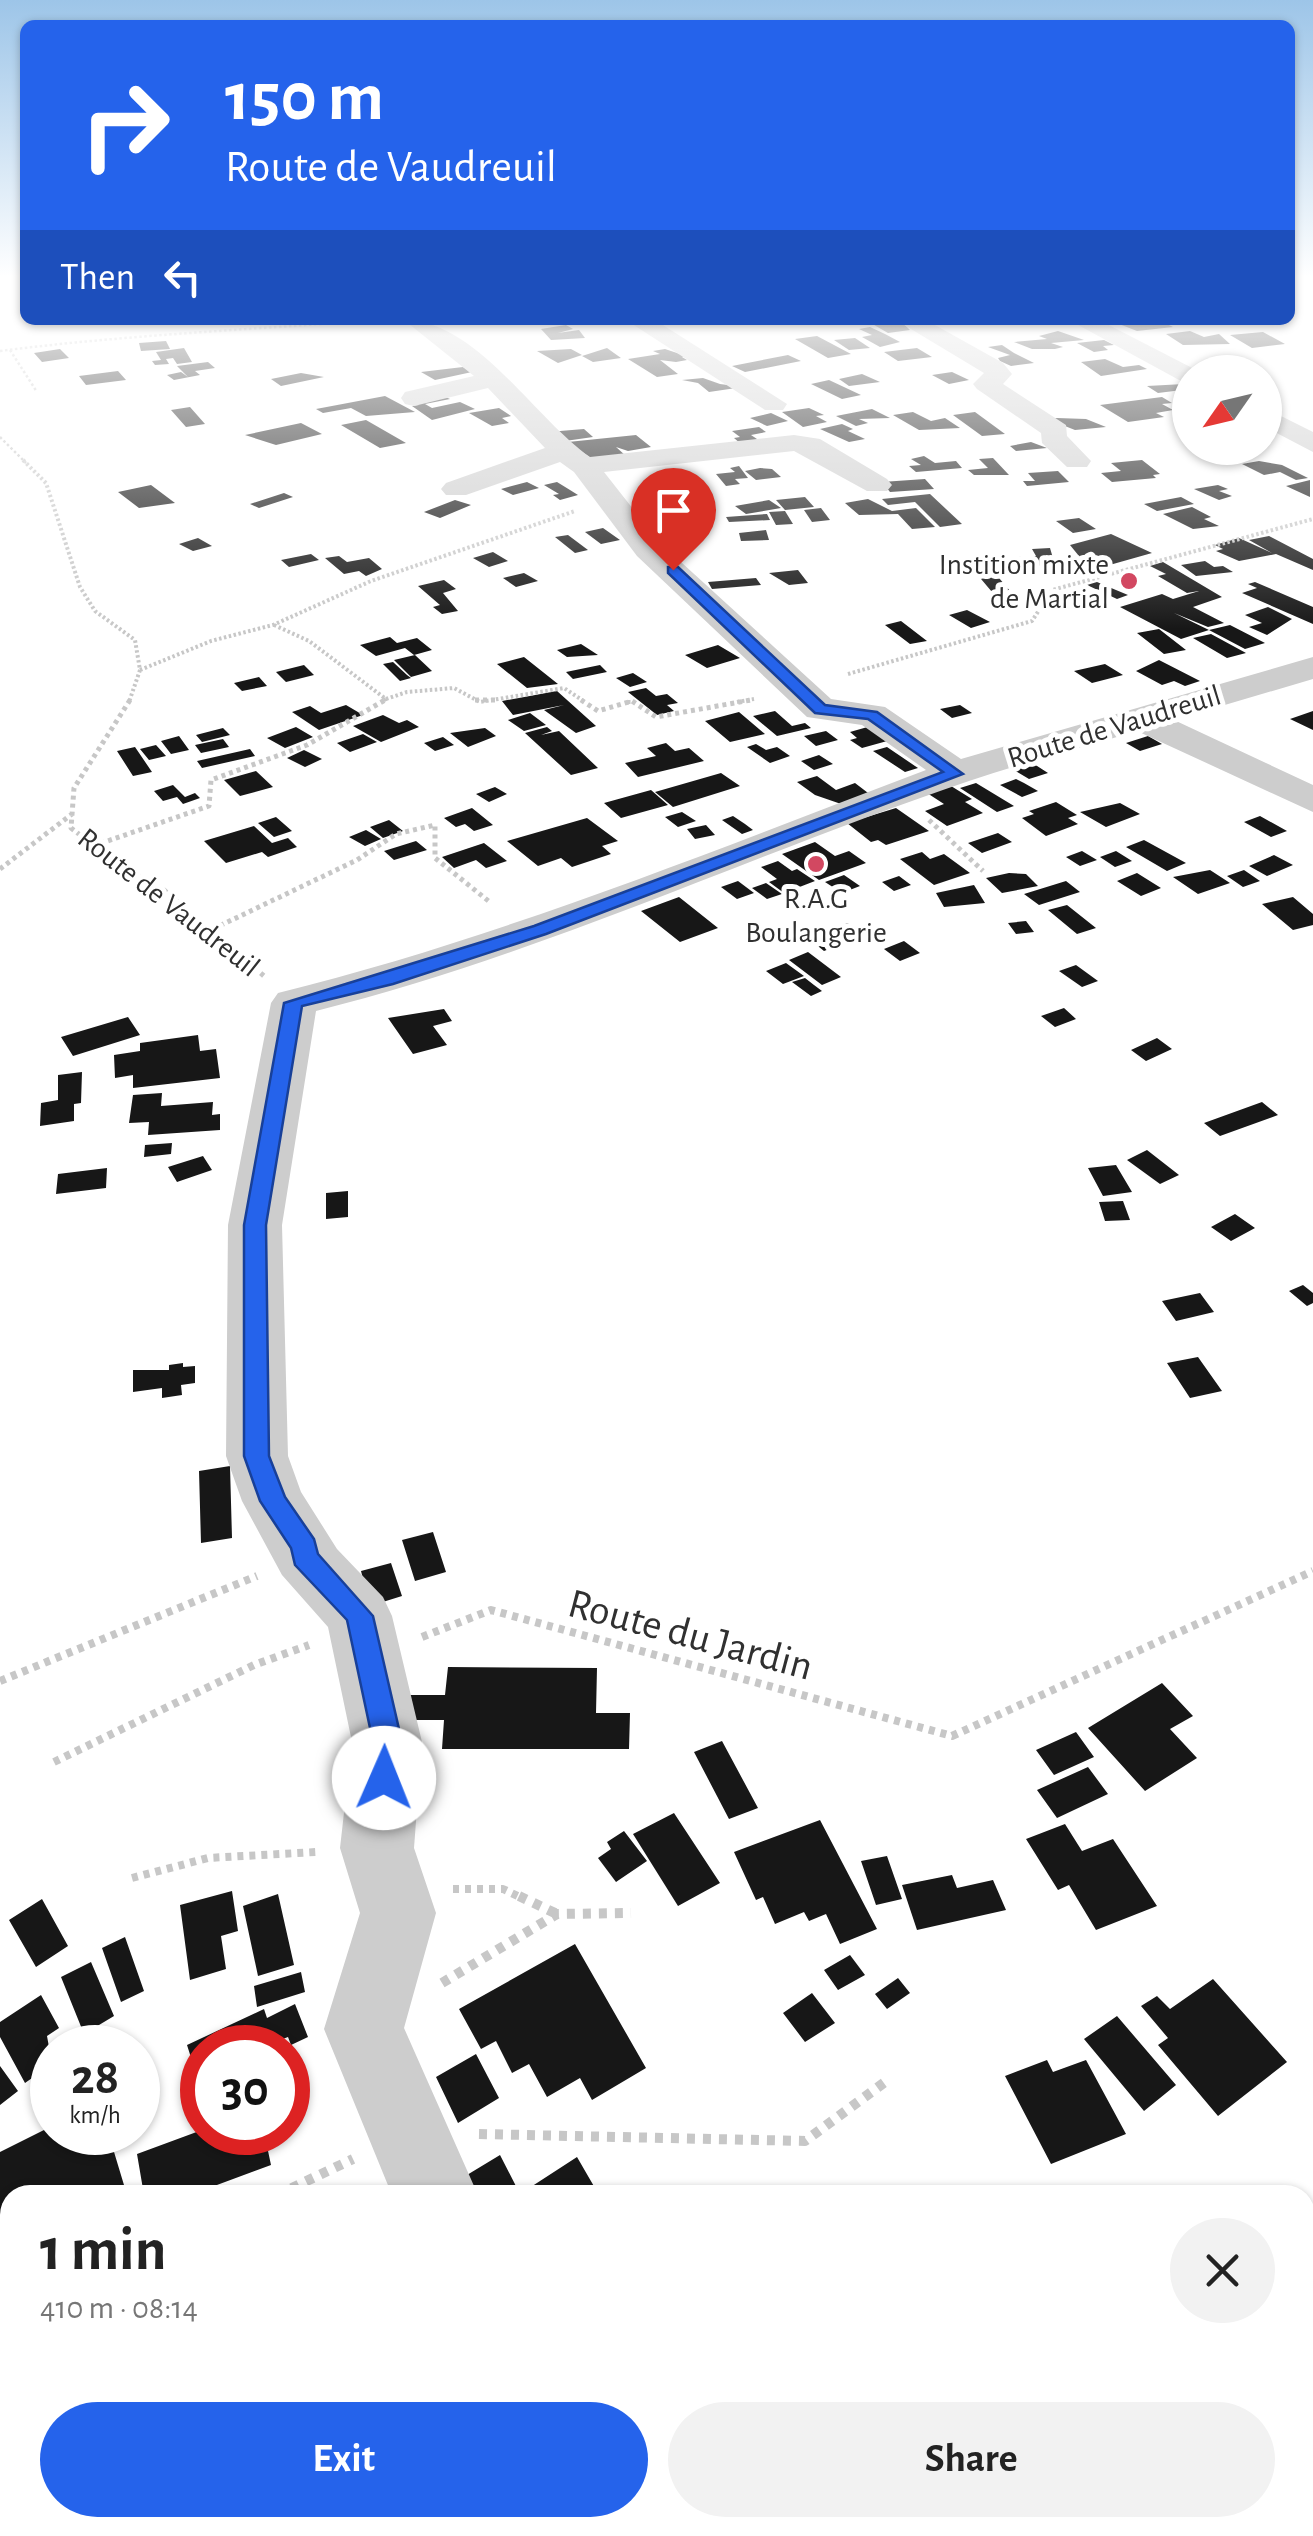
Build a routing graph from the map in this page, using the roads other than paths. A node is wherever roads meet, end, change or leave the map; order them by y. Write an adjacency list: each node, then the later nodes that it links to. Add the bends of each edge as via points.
1 (438, 392): 5 (street)
2 (507, 392): 9 (street)
3 (755, 392): 6 (street)
4 (999, 392): 10 (street, via 1046,423)
5 (414, 398)
6 (774, 404)
7 (1282, 426): 8 (street)
8 (1313, 444)
9 (573, 458): 11 (street, via 810,444); 12 (street); 15 (street, via 648,549 820,710 872,715)
10 (1077, 460)
11 (877, 486)
12 (456, 489)
13 (1313, 668): 14 (street, Route de Vaudreuil)
14 (1139, 718): 15 (street, Route de Vaudreuil); 16 (street)
15 (954, 774): 17 (street, Route de Vaudreuil, via 540,930 294,1003 255,1225 256,1456 305,1557 359,1616 370,1656 387,1742 384,1868 398,1913 364,2029)
16 (1313, 800)
17 (431, 2185)

